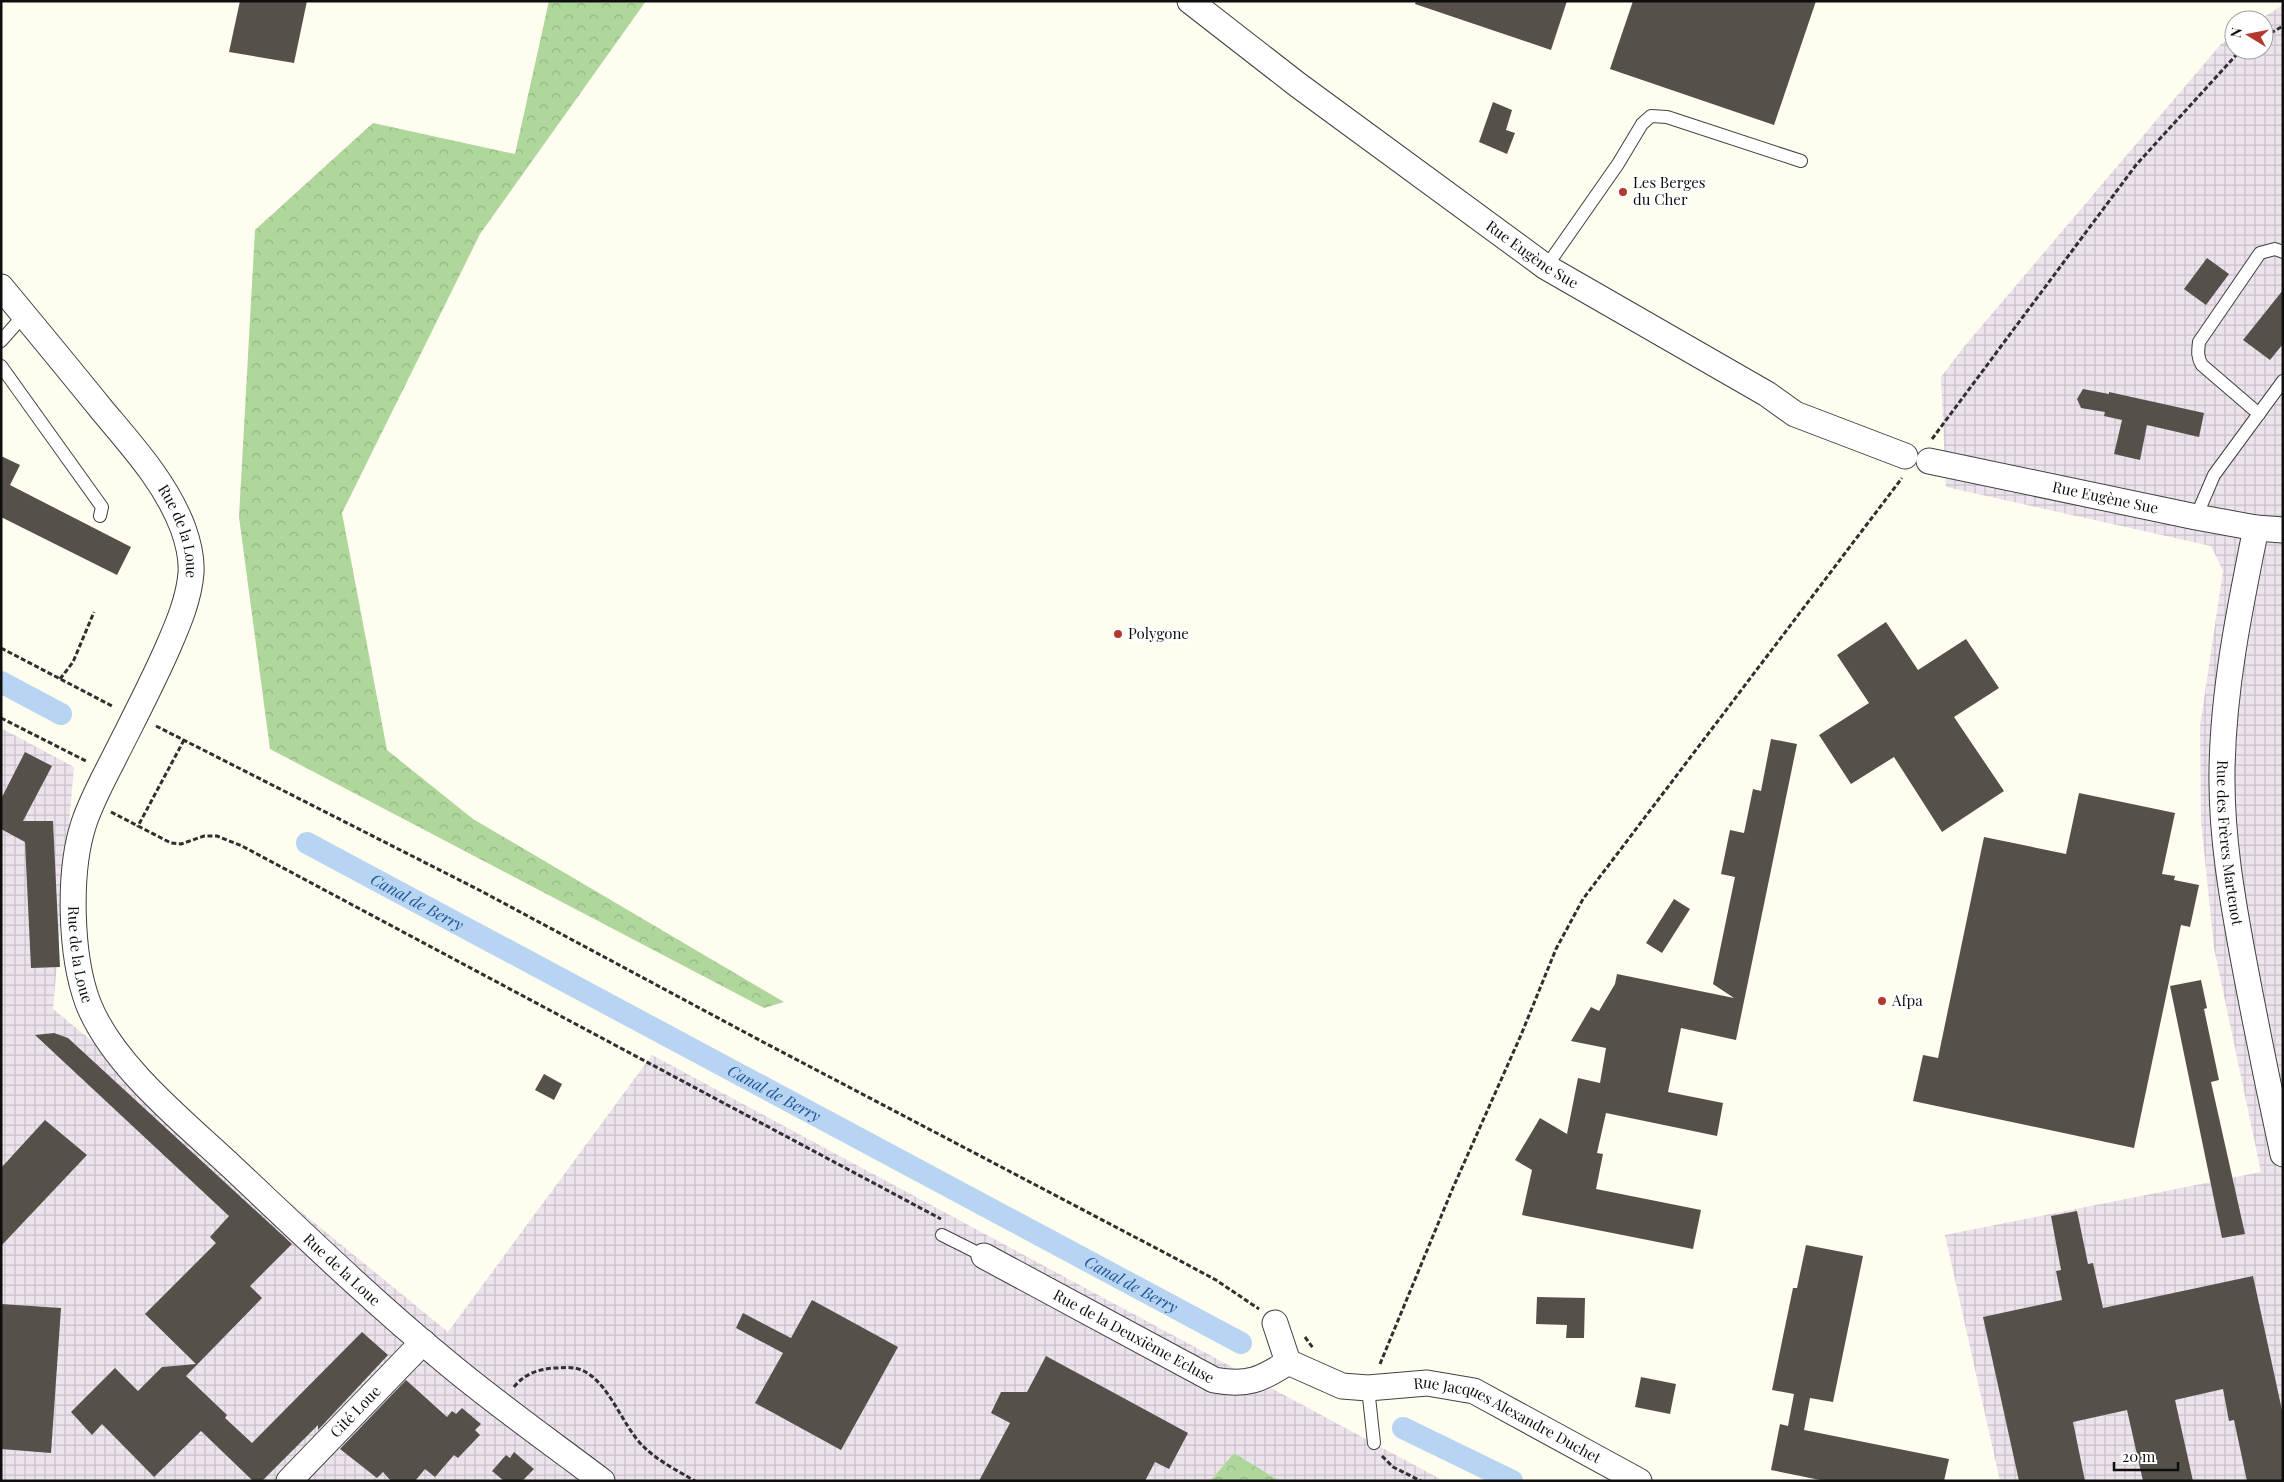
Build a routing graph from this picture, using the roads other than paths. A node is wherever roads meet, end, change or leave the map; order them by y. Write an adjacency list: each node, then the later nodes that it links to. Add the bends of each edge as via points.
1 (1190, 1): 4 (street, Rue Eugène Sue, via 1298,85)
2 (1801, 161): 4 (lane, via 1667,117 1651,116 1642,124)
3 (2283, 252): 10 (lane, via 2275,249 2260,253 2199,342 2198,359 2202,365)
4 (1546, 267): 12 (street, Rue Eugène Sue, via 1767,394 1795,414 1917,458)
5 (1, 286): 6 (street, Rue de la Loue)
6 (24, 315): 7 (lane); 19 (street, Rue de la Loue, via 150,468 172,503 191,560 187,596 180,619 84,821 74,878 76,937 87,1000 108,1040 160,1100)
7 (1, 341)
8 (1, 366): 11 (lane, via 102,507)
9 (2283, 381): 10 (lane)
10 (2259, 414): 12 (lane, via 2214,475)
11 (100, 516)
12 (2196, 517): 13 (street, Rue Eugène Sue)
13 (2256, 528): 14 (street, Rue Eugène Sue); 15 (street, Rue des Frères Martenot, via 2225,720 2223,821 2236,921)
14 (2283, 530)
15 (2283, 1154)
16 (942, 1235): 17 (lane)
17 (984, 1256): 20 (street, Rue de la Deuxième Ecluse, via 1214,1380 1250,1382 1268,1376)
18 (1275, 1323): 20 (street)
19 (423, 1342): 23 (street, Cité Loue); 24 (street, Rue de la Loue, via 500,1406)
20 (1288, 1362): 21 (street, Rue Jacques Alexandre Duchet, via 1342,1386)
21 (1373, 1379): 22 (lane); 25 (street, Rue Jacques Alexandre Duchet, via 1474,1391)
22 (1374, 1443)
23 (289, 1481)
24 (602, 1481)
25 (1639, 1481)

